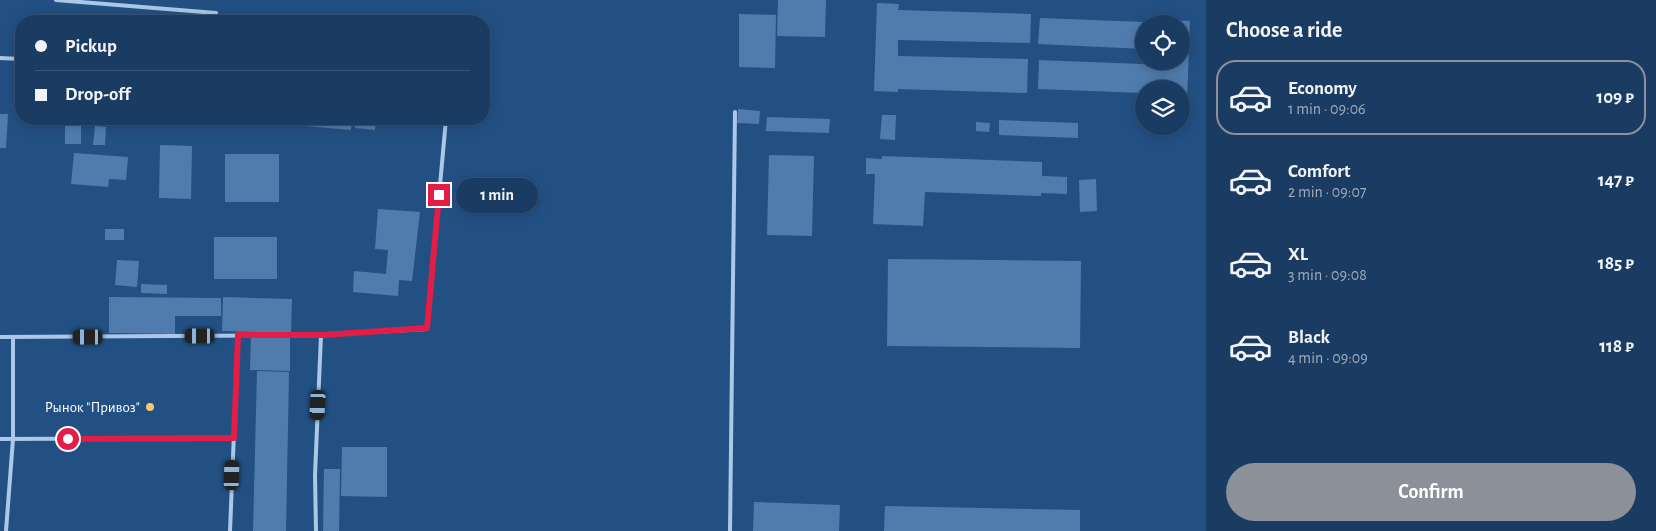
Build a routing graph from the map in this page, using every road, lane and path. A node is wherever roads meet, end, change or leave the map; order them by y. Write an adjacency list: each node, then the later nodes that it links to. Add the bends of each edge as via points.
1 (56, 0): 2 (lane)
2 (216, 13)
3 (0, 58): 4 (lane)
4 (15, 59)
5 (735, 112): 17 (lane)
6 (445, 125): 8 (lane, via 427,328)
7 (238, 335): 8 (lane); 10 (lane); 11 (lane)
8 (322, 335): 16 (lane, via 315,475)
9 (0, 337): 10 (lane)
10 (13, 337): 13 (lane)
11 (234, 438): 13 (lane); 15 (lane)
12 (0, 439): 13 (lane)
13 (13, 439): 14 (lane)
14 (6, 531)
15 (230, 531)
16 (316, 531)
17 (730, 531)

